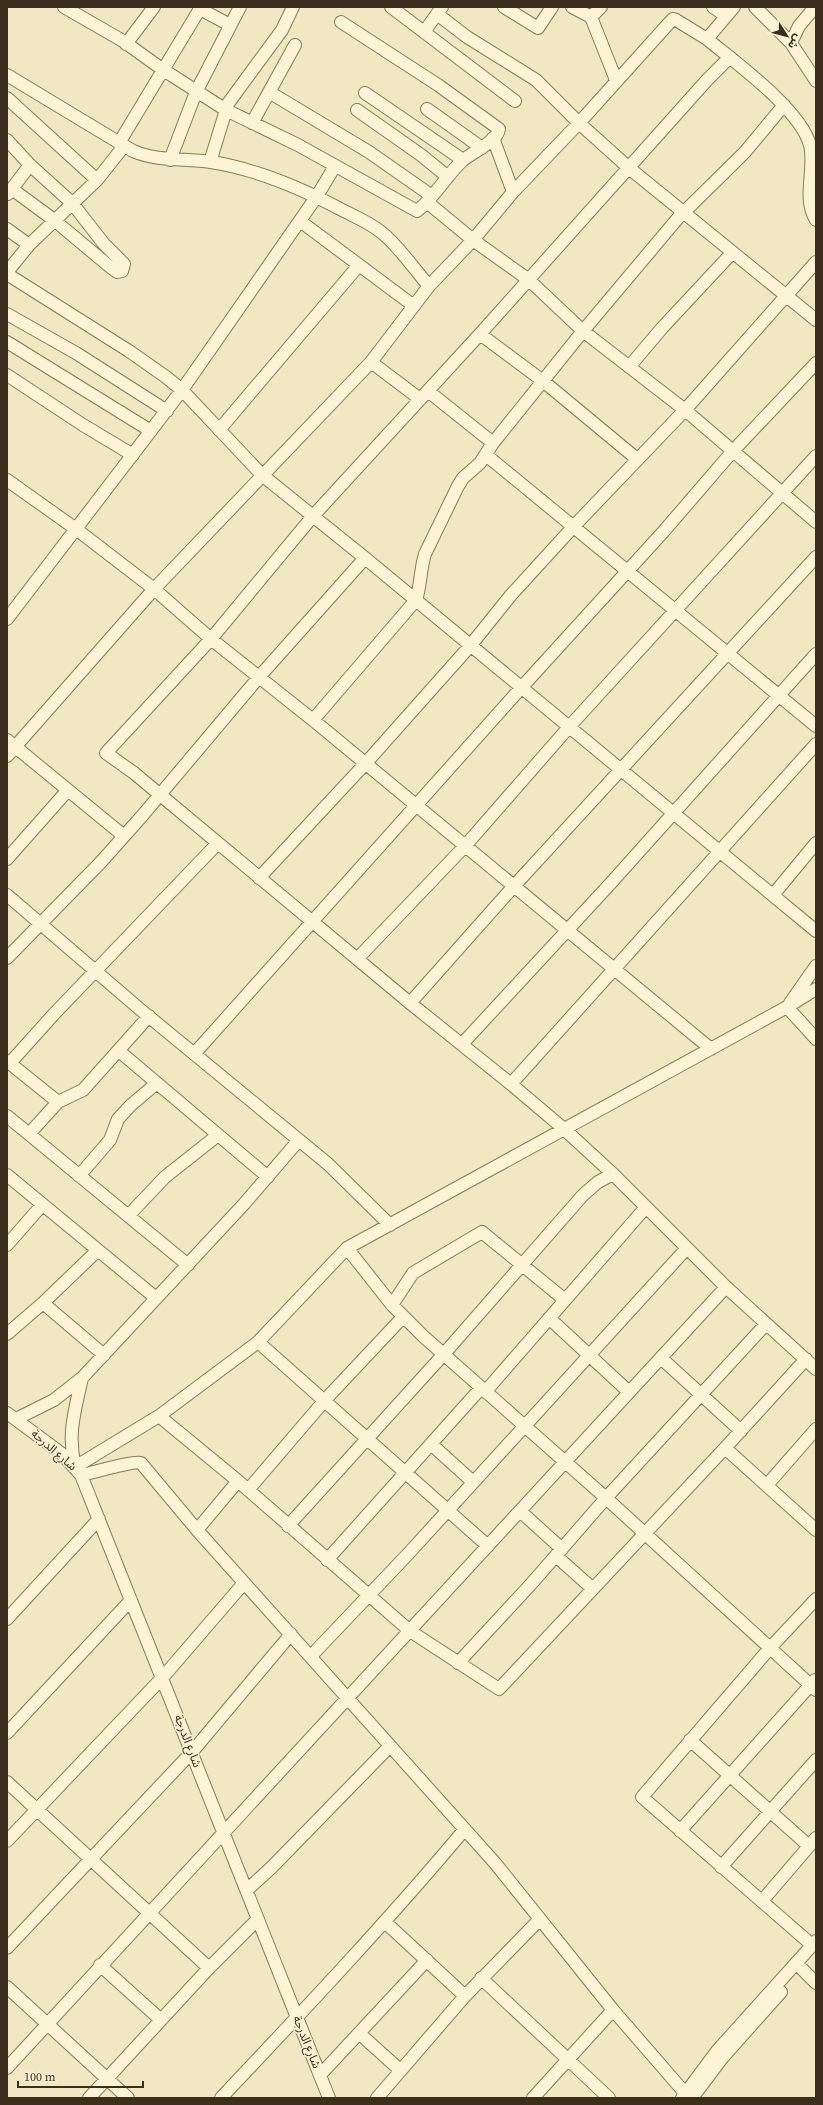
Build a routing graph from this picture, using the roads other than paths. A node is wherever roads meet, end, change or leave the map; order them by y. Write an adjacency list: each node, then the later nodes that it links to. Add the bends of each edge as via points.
1 (64, 7): 23 (street)
2 (154, 7): 23 (street)
3 (240, 7): 19 (street)
4 (293, 7): 37 (street, via 280,34)
5 (391, 7): 20 (street)
6 (504, 7): 7 (street, via 538,28)
7 (552, 7)
8 (572, 7): 17 (street)
9 (601, 7): 17 (street)
10 (713, 7): 16 (street)
11 (734, 7): 16 (street)
12 (755, 7): 22 (street)
13 (815, 7): 22 (street, via 799,26)
14 (200, 8): 19 (street); 26 (street)
15 (439, 11): 20 (street); 40 (street, via 467,37 536,80)
16 (726, 16): 21 (street)
17 (591, 18): 28 (street)
18 (341, 22): 41 (street, via 496,126 499,132)
19 (230, 25): 30 (street)
20 (424, 32): 34 (street)
21 (707, 39): 25 (street); 28 (street, via 673,19)
22 (791, 42): 29 (street)
23 (126, 44): 26 (street)
24 (295, 45): 31 (street)
25 (730, 57): 35 (street); 50 (street)
26 (162, 69): 30 (street); 43 (street)
27 (7, 75): 43 (street)
28 (616, 80): 40 (street)
29 (816, 81)
30 (196, 92): 37 (street); 45 (street)
31 (269, 92): 39 (street); 56 (street, via 369,152)
32 (365, 93): 46 (street)
33 (7, 98): 52 (street)
34 (515, 102)
35 (784, 105): 58 (street, via 745,152); 60 (street, via 804,131 810,145 810,202)
36 (427, 109): 44 (street)
37 (225, 110): 39 (street); 47 (street)
38 (357, 110): 51 (street)
39 (252, 123): 49 (street)
40 (579, 123): 50 (street); 54 (street)
41 (494, 138): 44 (street); 54 (street)
42 (7, 140): 48 (street)
43 (122, 144): 45 (street, via 144,156); 52 (street)
44 (482, 148): 46 (street)
45 (170, 160): 47 (street)
46 (463, 160): 51 (street)
47 (210, 162): 55 (street, via 292,185)
48 (30, 165): 53 (street); 57 (street)
49 (335, 166): 55 (street); 56 (street, via 413,210 417,211)
50 (629, 168): 58 (street); 69 (street)
51 (448, 177): 56 (street)
52 (97, 180): 57 (street)
53 (9, 192): 59 (street)
54 (513, 192): 63 (street)
55 (317, 196): 61 (street); 70 (street, via 382,233)
56 (430, 199): 63 (street)
57 (72, 203): 59 (street); 59 (street, via 104,244 124,264 122,272 117,272 109,266)
58 (683, 213): 65 (street); 75 (street)
59 (54, 220): 64 (street)
60 (816, 220)
61 (300, 221): 67 (street); 83 (street)
62 (7, 229): 64 (street)
63 (473, 240): 69 (street); 70 (street)
64 (29, 245): 68 (street)
65 (732, 253): 71 (street); 80 (street)
66 (816, 262): 71 (street)
67 (359, 265): 72 (street); 87 (street)
68 (7, 273): 83 (street, via 130,351)
69 (528, 280): 75 (street); 76 (street)
70 (429, 286): 72 (street)
71 (787, 296): 74 (street); 85 (street)
72 (414, 306): 78 (street)
73 (7, 314): 86 (street, via 76,353)
74 (816, 320)
75 (583, 331): 80 (street); 82 (street)
76 (480, 334): 82 (street); 84 (street)
77 (7, 342): 88 (street)
78 (371, 362): 84 (street); 95 (street)
79 (816, 363): 90 (street)
80 (629, 367): 85 (street)
81 (7, 375): 91 (street)
82 (543, 381): 89 (street); 94 (street)
83 (182, 390): 86 (street); 87 (street)
84 (424, 395): 89 (street); 98 (street)
85 (685, 410): 90 (street); 94 (street)
86 (167, 411): 88 (street)
87 (219, 430): 95 (street)
88 (151, 431): 91 (street)
89 (493, 443): 92 (street)
90 (732, 452): 97 (street); 104 (street)
91 (133, 455): 101 (street)
92 (486, 455): 100 (street); 106 (street, via 463,478 451,500 425,554)
93 (816, 456): 97 (street)
94 (637, 459): 100 (street)
95 (262, 475): 98 (street); 105 (street)
96 (7, 480): 101 (street)
97 (782, 494): 99 (street); 107 (street)
98 (313, 516): 103 (street); 109 (street)
99 (816, 522)
100 (574, 526): 104 (street); 110 (street, via 511,595)
101 (76, 529): 105 (street); 108 (street)
102 (816, 557): 111 (street)
103 (366, 558): 106 (street); 113 (street)
104 (629, 571): 107 (street); 114 (street)
105 (154, 589): 109 (street); 119 (street)
106 (416, 600): 110 (street); 116 (street)
107 (676, 609): 111 (street); 118 (street)
108 (7, 620)
109 (211, 640): 113 (street); 125 (street, via 106,753)
110 (470, 646): 114 (street); 122 (street)
111 (727, 652): 115 (street); 123 (street)
112 (816, 654): 115 (street)
113 (259, 677): 116 (street); 125 (street)
114 (521, 688): 118 (street); 126 (street)
115 (780, 696): 117 (street); 127 (street)
116 (313, 720): 122 (street)
117 (816, 726)
118 (569, 727): 123 (street); 131 (street)
119 (11, 743): 121 (street); 124 (street)
120 (816, 744): 132 (street)
121 (7, 756)
122 (365, 764): 126 (street); 134 (street)
123 (620, 769): 127 (street); 135 (street)
124 (68, 790): 128 (street); 133 (street)
125 (160, 795): 128 (street); 129 (street)
126 (416, 805): 131 (street); 138 (street)
127 (673, 812): 132 (street); 140 (street)
128 (124, 836): 139 (street)
129 (218, 843): 134 (street); 146 (street)
130 (816, 843): 136 (street)
131 (465, 846): 135 (street); 143 (street)
132 (720, 852): 136 (street); 145 (street)
133 (7, 859)
134 (259, 878): 138 (street)
135 (514, 886): 140 (street); 148 (street)
136 (773, 895): 141 (street)
137 (7, 896): 139 (street)
138 (312, 921): 143 (street); 155 (street)
139 (41, 923): 142 (street); 146 (street)
140 (567, 930): 145 (street); 152 (street)
141 (816, 931)
142 (8, 956)
143 (357, 959): 148 (street)
144 (816, 966): 149 (street)
145 (614, 969): 153 (street); 158 (street)
146 (96, 971): 150 (street); 156 (street)
147 (816, 989): 149 (street)
148 (410, 1003): 152 (street)
149 (788, 1007): 151 (street); 153 (street)
150 (149, 1016): 154 (street); 155 (street)
151 (816, 1039)
152 (463, 1043): 158 (street)
153 (711, 1049): 161 (street)
154 (119, 1051): 157 (street); 159 (street, via 83,1090)
155 (194, 1054): 164 (street)
156 (9, 1062): 159 (street)
157 (157, 1083): 163 (street); 167 (street, via 118,1119 110,1140)
158 (512, 1084): 161 (street)
159 (58, 1102): 162 (street)
160 (7, 1116): 162 (street)
161 (564, 1130): 165 (street); 172 (street)
162 (29, 1134): 167 (street)
163 (218, 1135): 168 (street); 171 (street, via 165,1177)
164 (299, 1140): 168 (street); 172 (street, via 360,1194)
165 (613, 1174): 170 (street); 178 (street, via 598,1182 583,1195)
166 (7, 1175): 169 (street)
167 (79, 1176): 171 (street)
168 (268, 1177): 177 (street)
169 (42, 1205): 173 (street); 176 (street)
170 (646, 1207): 175 (street); 181 (street)
171 (128, 1216): 177 (street)
172 (390, 1225): 174 (street)
173 (7, 1245)
174 (347, 1248): 183 (street); 188 (street)
175 (687, 1248): 179 (street); 191 (street)
176 (97, 1251): 180 (street); 182 (street)
177 (188, 1265): 180 (street)
178 (523, 1265): 181 (street); 183 (street, via 485,1233 479,1233 413,1274); 190 (street)
179 (726, 1287): 186 (street); 192 (street)
180 (156, 1298): 189 (street)
181 (565, 1300): 185 (street)
182 (43, 1303): 187 (street); 189 (street)
183 (392, 1305): 184 (street)
184 (403, 1317): 190 (street); 199 (street)
185 (549, 1318): 191 (street); 196 (street)
186 (766, 1324): 193 (street); 198 (street)
187 (7, 1334)
188 (258, 1342): 199 (street); 201 (street)
189 (104, 1355): 195 (street)
190 (443, 1355): 196 (street); 205 (street)
191 (589, 1355): 197 (street); 202 (street)
192 (661, 1358): 197 (street); 198 (street)
193 (806, 1359): 194 (street); 204 (street)
194 (816, 1369)
195 (82, 1378): 200 (street, via 54,1400); 209 (street, via 71,1429 71,1448)
196 (483, 1390): 202 (street); 206 (street)
197 (629, 1392): 208 (street)
198 (702, 1394): 204 (street); 215 (street)
199 (325, 1400): 205 (street); 214 (street)
200 (12, 1416): 209 (street, شارع الدرجة, via 61,1453)
201 (159, 1416): 209 (street); 211 (street)
202 (526, 1427): 208 (street); 212 (street)
203 (816, 1429): 213 (street)
204 (741, 1431): 207 (street)
205 (367, 1438): 210 (street); 220 (street)
206 (431, 1444): 210 (street); 212 (street)
207 (726, 1448): 213 (street); 222 (street)
208 (566, 1461): 215 (street); 217 (street)
209 (78, 1471): 218 (street, شارع الدرجة); 221 (street, via 100,1472 133,1461 142,1463)
210 (406, 1472): 216 (street); 225 (street)
211 (238, 1481): 214 (street); 221 (street)
212 (473, 1482): 216 (street)
213 (767, 1485): 219 (street)
214 (248, 1490): 220 (street)
215 (606, 1498): 222 (street); 224 (street)
216 (449, 1509): 223 (street); 228 (street)
217 (520, 1512): 223 (street); 224 (street)
218 (99, 1519): 230 (street, شارع الدرجة); 231 (street)
219 (814, 1524)
220 (288, 1526): 225 (street)
221 (197, 1530): 226 (street)
222 (645, 1534): 227 (street); 234 (street)
223 (488, 1546): 232 (street)
224 (559, 1553): 227 (street); 236 (street)
225 (327, 1560): 228 (street)
226 (244, 1583): 233 (street); 237 (street)
227 (593, 1589): 236 (street, via 499,1689)
228 (369, 1596): 232 (street); 235 (street)
229 (816, 1599): 234 (street)
230 (131, 1600): 237 (street, شارع الدرجة); 240 (street)
231 (7, 1619)
232 (410, 1631): 236 (street); 239 (street)
233 (291, 1634): 235 (street); 243 (street)
234 (770, 1648): 238 (street); 241 (street)
235 (311, 1656): 239 (street)
236 (458, 1664)
237 (163, 1677): 243 (street, شارع الدرجة); 247 (street)
238 (814, 1685): 245 (street)
239 (348, 1698): 242 (street); 251 (street)
240 (7, 1733)
241 (690, 1740): 245 (street); 250 (street, via 642,1797)
242 (390, 1746): 249 (street); 256 (street, via 272,1868)
243 (192, 1752): 251 (street, شارع الدرجة); 254 (street)
244 (816, 1760): 248 (street)
245 (730, 1776): 248 (street); 250 (street)
246 (7, 1782): 247 (street)
247 (36, 1809): 252 (street); 254 (street)
248 (770, 1811): 253 (street); 255 (street)
249 (465, 1829): 260 (street); 261 (street)
250 (680, 1831): 255 (street)
251 (224, 1833): 256 (street, شارع الدرجة); 258 (street)
252 (7, 1842)
253 (813, 1842): 257 (street)
254 (90, 1859): 258 (street); 263 (street)
255 (721, 1866): 257 (street)
256 (247, 1890): 259 (street, شارع الدرجة)
257 (762, 1901): 262 (street)
258 (148, 1913): 265 (street); 266 (street)
259 (258, 1918): 266 (street); 273 (street, شارع الدرجة)
260 (540, 1919): 268 (street); 272 (street)
261 (385, 1922): 264 (street); 273 (street)
262 (815, 1946): 267 (street); 283 (street, via 717,2051)
263 (7, 1948)
264 (427, 1960): 271 (street); 276 (street)
265 (100, 1965): 274 (street); 275 (street)
266 (210, 1968): 274 (street)
267 (802, 1969): 269 (street); 283 (street)
268 (481, 1978): 271 (street); 277 (street)
269 (816, 1983)
270 (7, 1987): 275 (street)
271 (465, 1996): 279 (street)
272 (613, 2010): 277 (street); 283 (street)
273 (297, 2019): 280 (street, شارع الدرجة); 286 (street)
274 (161, 2020): 281 (street)
275 (46, 2025): 278 (street); 281 (street)
276 (360, 2034): 279 (street); 280 (street)
277 (568, 2059): 288 (street); 289 (street)
278 (7, 2068)
279 (400, 2070): 282 (street)
280 (320, 2075): 287 (street, شارع الدرجة)
281 (106, 2079): 284 (street); 285 (street)
282 (382, 2096)
283 (687, 2096)
284 (89, 2098)
285 (128, 2098)
286 (221, 2098)
287 (329, 2098)
288 (533, 2098)
289 (609, 2098)

